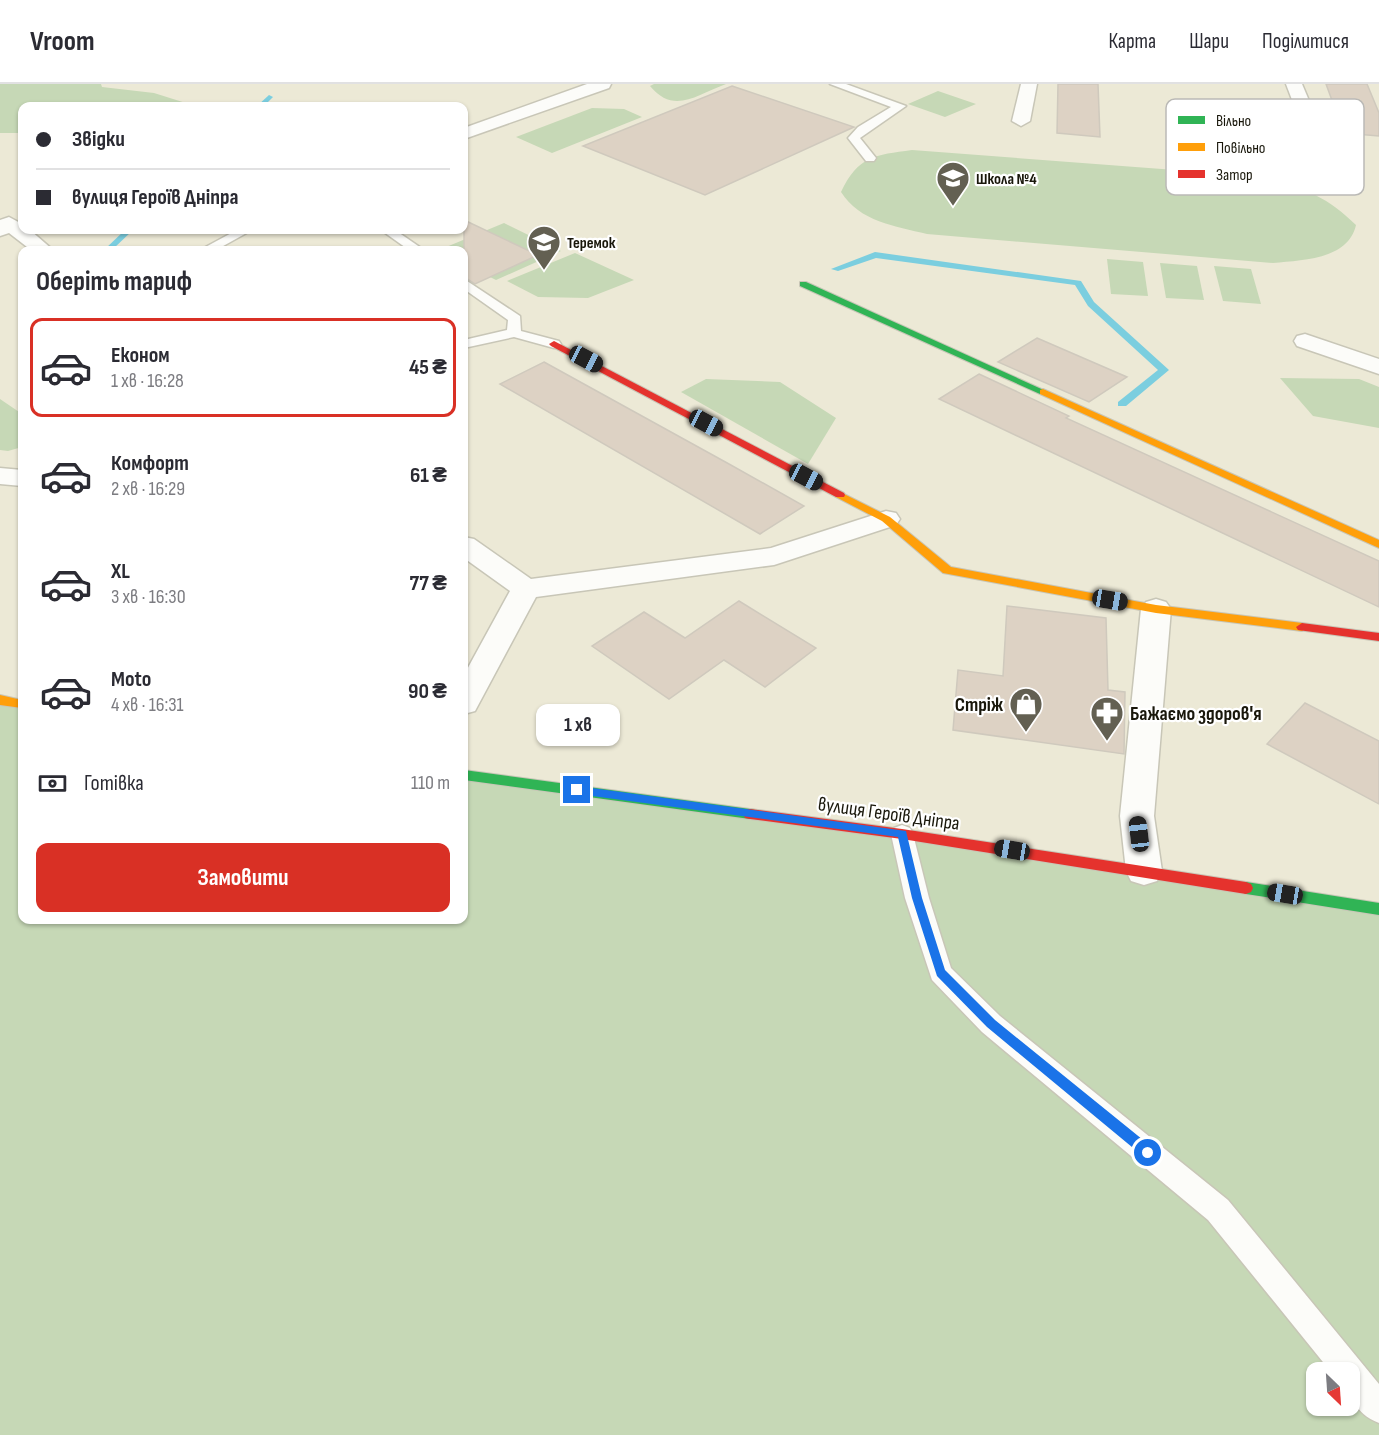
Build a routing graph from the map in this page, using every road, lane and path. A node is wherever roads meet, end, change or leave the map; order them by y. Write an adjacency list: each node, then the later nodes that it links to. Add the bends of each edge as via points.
1 (603, 84): 7 (street)
2 (835, 84): 10 (lane, via 900,106 854,138)
3 (1029, 84): 8 (street)
4 (1294, 84): 6 (street)
5 (528, 92): 7 (street)
6 (1300, 99)
7 (511, 117): 9 (street)
8 (1021, 121)
9 (468, 131)
10 (870, 158)
11 (25, 234): 14 (street)
12 (238, 234): 15 (lane)
13 (393, 234): 16 (lane)
14 (39, 246)
15 (215, 246)
16 (411, 246)
17 (804, 284): 27 (street)
18 (468, 286): 19 (lane, via 515,319)
19 (514, 333): 21 (lane); 22 (lane)
20 (1305, 340): 23 (street)
21 (468, 343)
22 (554, 344): 26 (street)
23 (1379, 368)
24 (0, 476): 25 (street)
25 (18, 478)
26 (886, 519): 29 (street, via 774,556); 30 (street, via 947,570)
27 (1379, 544)
28 (468, 548): 29 (street)
29 (526, 589): 32 (street)
30 (1156, 609): 31 (street); 37 (street, via 1137,816)
31 (1379, 637)
32 (468, 696)
33 (0, 700): 34 (street)
34 (18, 703)
35 (468, 776): 36 (street, вулиця Героїв Дніпра)
36 (902, 834): 37 (street, вулиця Героїв Дніпра); 39 (lane, via 940,973 991,1024 1218,1210)
37 (1144, 871): 38 (street, вулиця Героїв Дніпра)
38 (1379, 909)
39 (1379, 1408)

